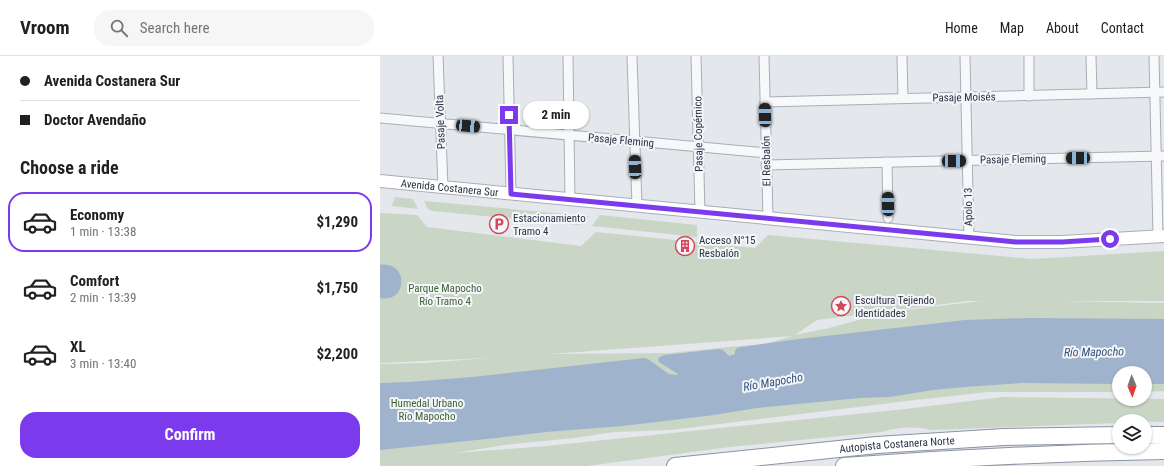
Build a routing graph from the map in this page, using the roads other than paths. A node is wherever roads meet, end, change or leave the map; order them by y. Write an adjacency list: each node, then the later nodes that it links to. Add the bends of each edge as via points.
1 (438, 56): 19 (street, Pasaje Volta)
2 (508, 56): 20 (street)
3 (568, 56): 21 (street)
4 (632, 56): 22 (street)
5 (696, 56): 23 (street, Pasaje Copérnico)
6 (764, 56): 17 (street, El Resbalón)
7 (902, 56): 16 (street)
8 (965, 56): 15 (street, Apolo 13)
9 (1029, 56): 14 (street)
10 (1091, 56): 13 (street)
11 (1154, 56): 12 (street)
12 (1159, 92): 13 (street, Pasaje Moisés); 25 (street)
13 (1092, 94): 14 (street, Pasaje Moisés)
14 (1029, 96): 15 (street, Pasaje Moisés)
15 (966, 97): 16 (street, Pasaje Moisés); 26 (street, Apolo 13)
16 (903, 98): 17 (street, Pasaje Moisés)
17 (765, 102): 24 (street, El Resbalón)
18 (380, 118): 19 (street, Pasaje Fleming)
19 (440, 123): 20 (street, Pasaje Fleming); 30 (street, Pasaje Volta)
20 (509, 130): 21 (street, Pasaje Fleming); 31 (street)
21 (569, 135): 22 (street, Pasaje Fleming); 32 (street)
22 (635, 141): 23 (street, Pasaje Fleming); 33 (street)
23 (698, 147): 24 (street, Pasaje Fleming); 34 (street, Pasaje Copérnico)
24 (766, 154): 28 (street, El Resbalón)
25 (1160, 156): 26 (street, Pasaje Fleming); 37 (street)
26 (968, 160): 27 (street, Pasaje Fleming); 38 (street, Apolo 13)
27 (887, 162): 28 (street, Pasaje Fleming); 35 (street)
28 (766, 165): 36 (street, El Resbalón)
29 (380, 181): 30 (main road, Avenida Costanera Sur)
30 (443, 187): 31 (main road, Avenida Costanera Sur)
31 (511, 194): 32 (main road, Avenida Costanera Sur)
32 (570, 200): 33 (main road, Avenida Costanera Sur)
33 (637, 206): 34 (main road, Avenida Costanera Sur)
34 (700, 212): 36 (main road, Avenida Costanera Sur)
35 (888, 218)
36 (768, 219): 38 (main road, Avenida Costanera Sur)
37 (1161, 236): 38 (main road, Avenida Costanera Sur, via 1038,243)
38 (969, 238)
39 (1112, 435): 43 (highway, Autopista Costanera Norte, via 1004,437 877,445)
40 (1152, 435): 41 (highway)
41 (1164, 435)
42 (1164, 451): 44 (highway, Autopista Costanera Norte, via 1065,453)
43 (675, 466)
44 (844, 466)

